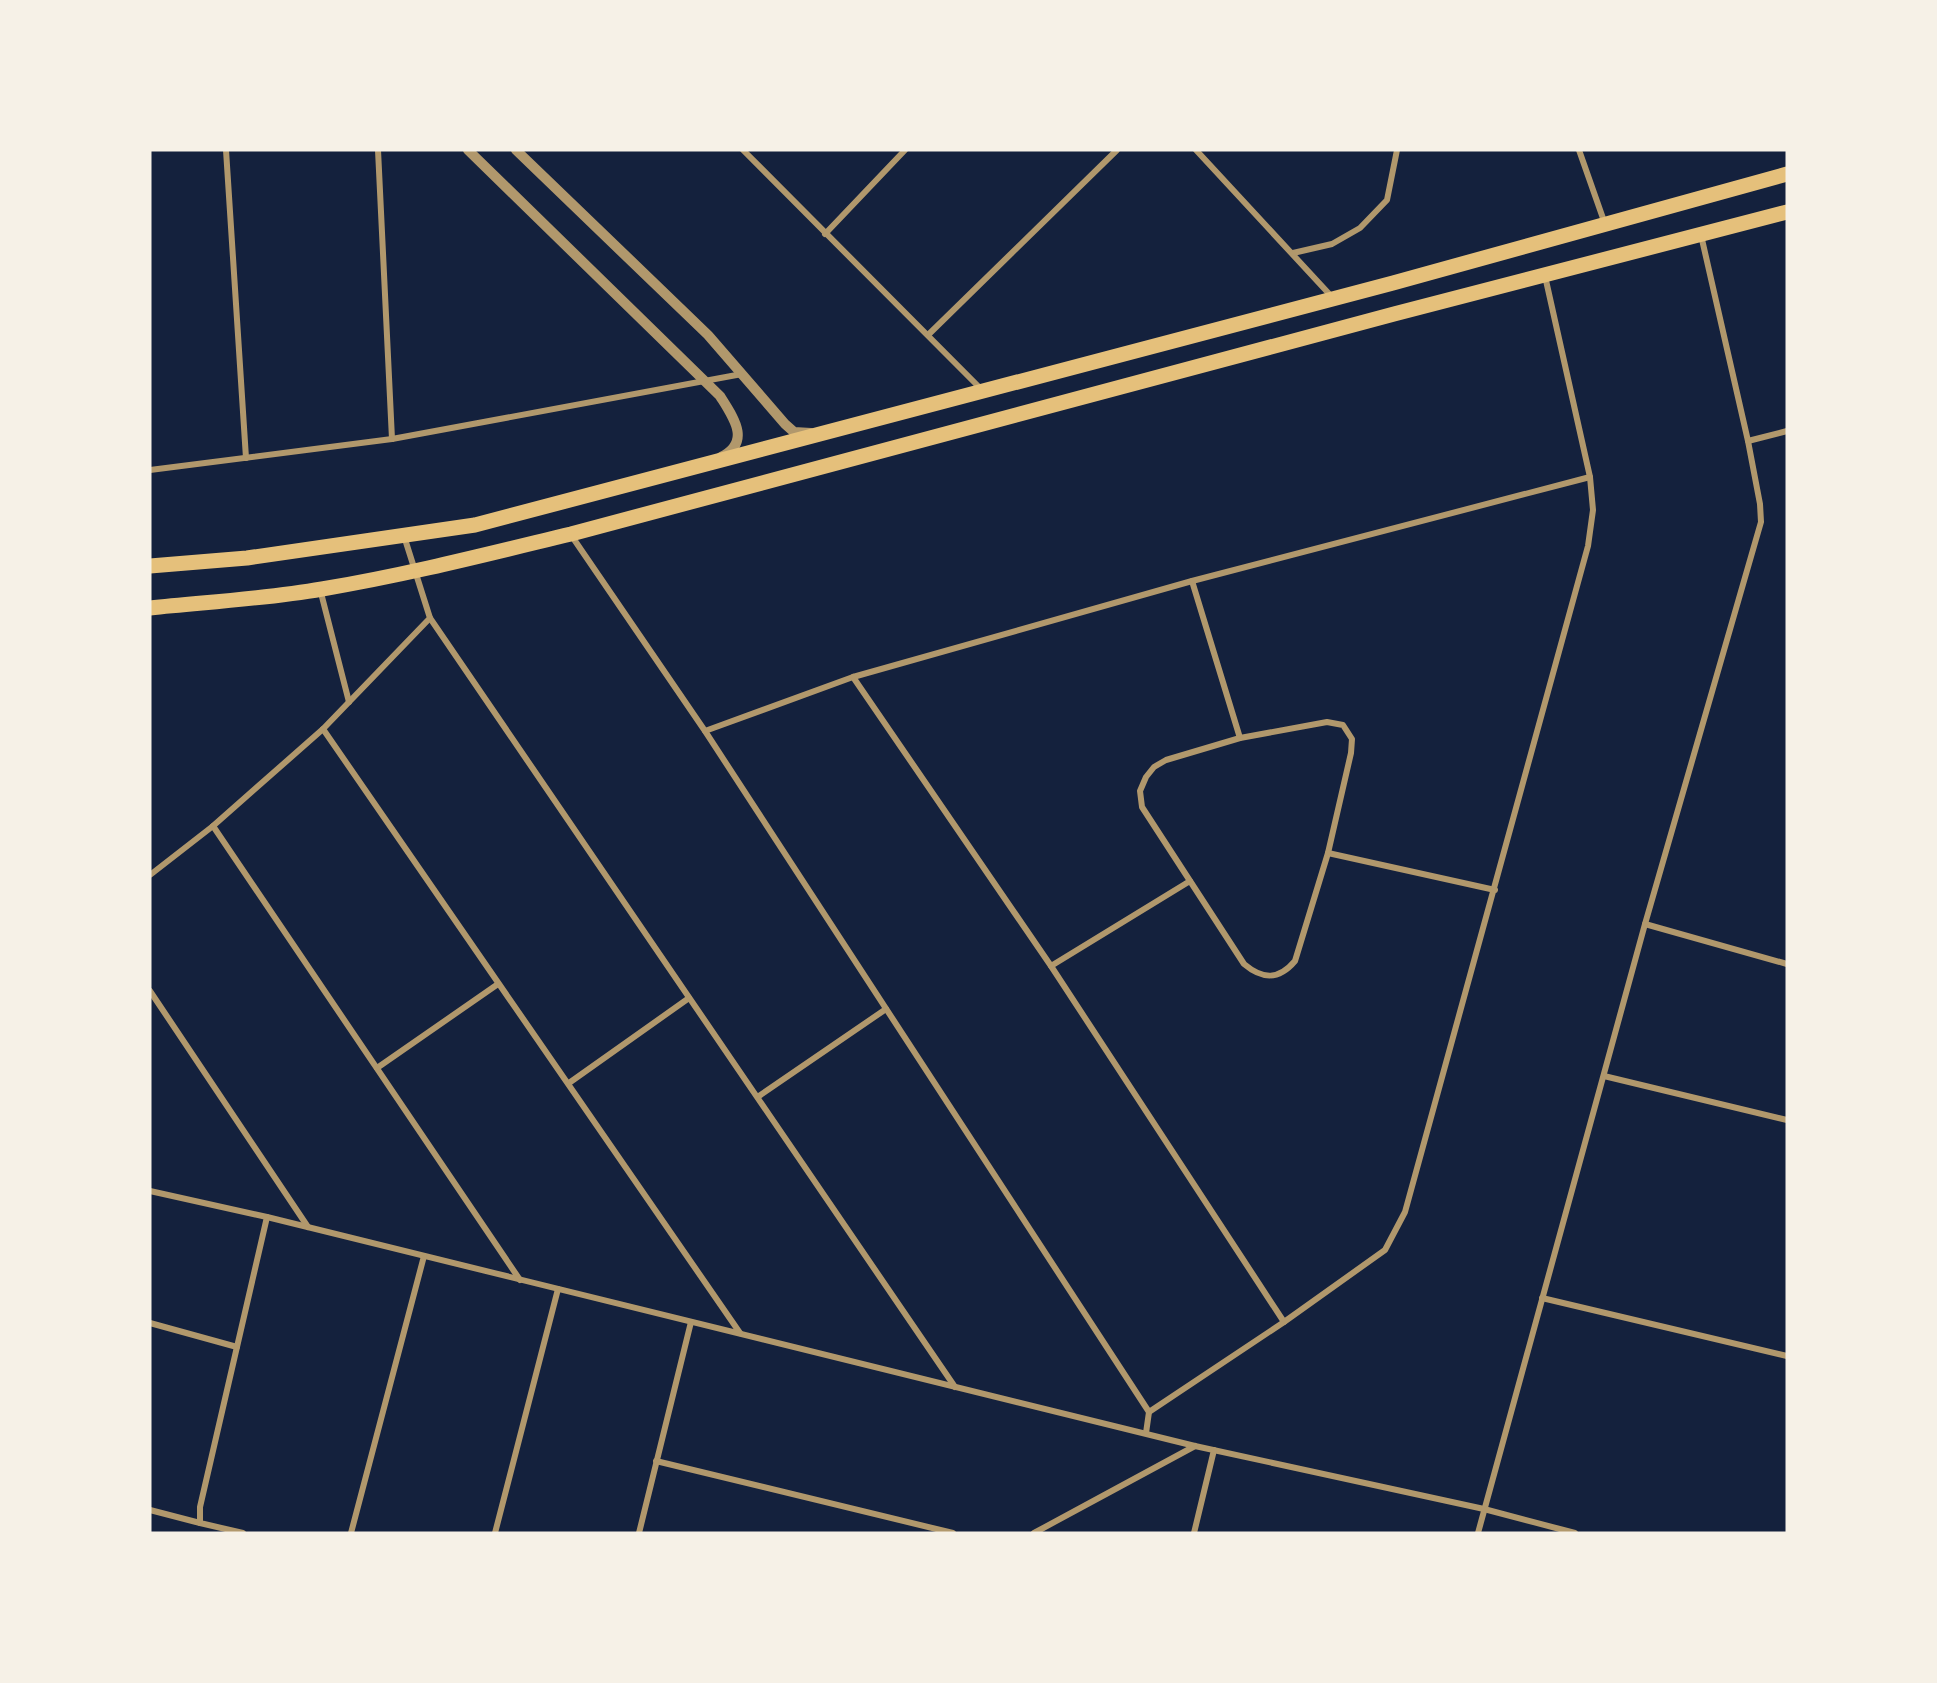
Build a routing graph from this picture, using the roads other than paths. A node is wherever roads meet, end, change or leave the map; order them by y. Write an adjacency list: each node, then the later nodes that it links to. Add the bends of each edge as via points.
1 (226, 150): 27 (street)
2 (378, 150): 25 (street)
3 (468, 150): 21 (street)
4 (516, 150): 20 (street, via 708,335)
5 (743, 150): 14 (street)
6 (905, 150): 14 (street)
7 (1117, 150): 19 (street)
8 (1196, 150): 16 (street)
9 (1397, 150): 16 (street, via 1387,200 1360,228 1332,244)
10 (1579, 150): 13 (street)
11 (1787, 174): 13 (main road)
12 (1787, 212): 15 (main road)
13 (1605, 225): 18 (main road)
14 (825, 234): 19 (street)
15 (1701, 235): 17 (main road); 26 (street)
16 (1293, 253): 18 (street)
17 (1545, 275): 30 (street); 31 (main road)
18 (1333, 298): 22 (main road)
19 (928, 335): 22 (street)
20 (743, 374): 21 (street); 24 (street, via 794,432)
21 (704, 381): 25 (street); 28 (street, via 720,396 738,430 735,446)
22 (984, 392): 24 (main road)
23 (1787, 430): 26 (street)
24 (829, 431): 28 (main road)
25 (392, 439): 27 (street)
26 (1748, 441): 49 (street, via 1761,522)
27 (246, 458): 29 (street)
28 (706, 464): 32 (main road, via 475,525)
29 (150, 470)
30 (1590, 477): 35 (street); 48 (street, via 1593,510 1588,546)
31 (571, 534): 34 (main road); 42 (street)
32 (404, 536): 33 (main road, via 247,558); 34 (street)
33 (150, 566)
34 (415, 572): 36 (main road); 38 (street)
35 (1192, 581): 39 (street); 43 (street)
36 (320, 590): 37 (main road); 40 (street)
37 (150, 608)
38 (430, 618): 40 (street); 54 (street)
39 (853, 677): 42 (street); 51 (street)
40 (349, 702): 41 (street)
41 (323, 729): 44 (street); 52 (street)
42 (705, 731): 55 (street)
43 (1240, 738): 45 (street, via 1327,722 1348,731 1351,753); 47 (street, via 1166,760 1154,767 1140,791 1142,807)
44 (213, 826): 46 (street); 56 (street)
45 (1328, 853): 47 (street, via 1295,961 1287,971 1275,976 1263,975 1245,964); 48 (street)
46 (150, 875)
47 (1190, 881): 51 (street)
48 (1495, 890): 69 (street, via 1405,1212 1385,1250)
49 (1645, 924): 50 (street); 57 (street)
50 (1787, 964)
51 (1051, 966): 69 (street)
52 (498, 984): 56 (street); 58 (street)
53 (150, 991): 63 (street)
54 (689, 998): 58 (street); 59 (street)
55 (886, 1009): 59 (street); 75 (street)
56 (376, 1068): 65 (street)
57 (1604, 1076): 60 (street); 67 (street)
58 (569, 1083): 71 (street)
59 (759, 1096): 74 (street)
60 (1787, 1120)
61 (150, 1191): 62 (street)
62 (267, 1217): 63 (street); 72 (street)
63 (308, 1228): 64 (street)
64 (424, 1257): 65 (street); 84 (street)
65 (519, 1280): 66 (street)
66 (558, 1289): 68 (street); 85 (street)
67 (1542, 1298): 73 (street); 80 (street)
68 (691, 1322): 71 (street); 79 (street)
69 (1284, 1322): 75 (street)
70 (150, 1323): 72 (street)
71 (740, 1333): 74 (street)
72 (237, 1347): 82 (street, via 202,1497)
73 (1787, 1356)
74 (955, 1387): 76 (street)
75 (1149, 1412): 76 (street)
76 (1146, 1433): 77 (street)
77 (1195, 1446): 78 (street); 88 (street)
78 (1214, 1450): 80 (street); 89 (street)
79 (656, 1461): 86 (street); 87 (street)
80 (1484, 1509): 90 (street); 91 (street)
81 (150, 1510): 82 (street)
82 (200, 1523): 83 (street)
83 (243, 1533)
84 (351, 1533)
85 (495, 1533)
86 (639, 1533)
87 (953, 1533)
88 (1034, 1533)
89 (1194, 1533)
90 (1478, 1533)
91 (1575, 1533)

